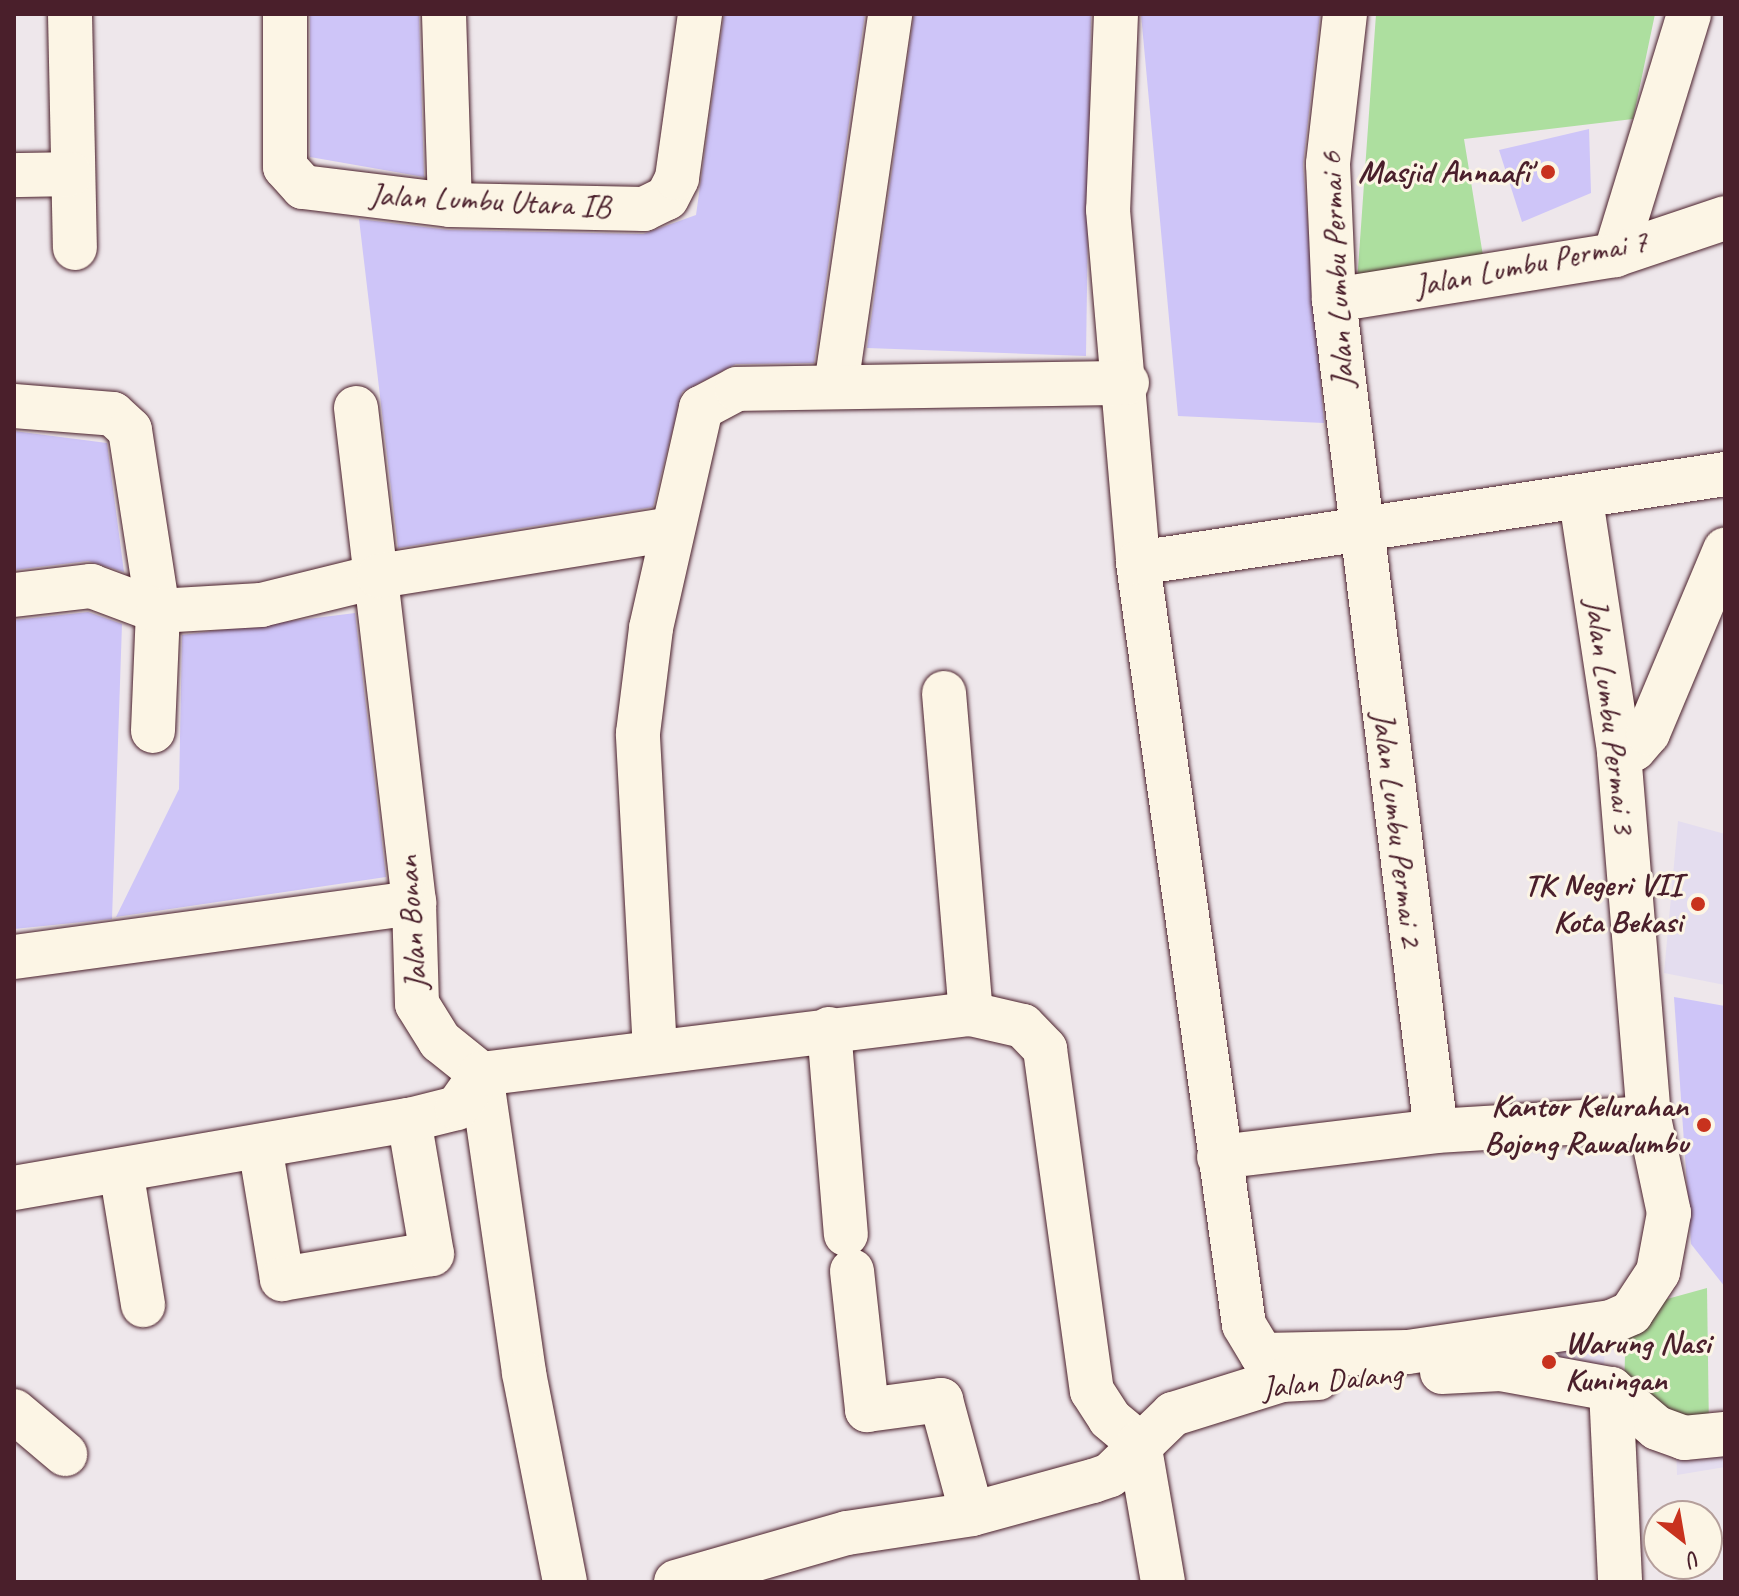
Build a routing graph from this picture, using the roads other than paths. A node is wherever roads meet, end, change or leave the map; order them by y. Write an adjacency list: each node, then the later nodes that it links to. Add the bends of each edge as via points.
1 (70, 14): 9 (street)
2 (285, 14): 11 (street, Jalan Lumbu Utara IB, via 285,167 292,178 303,187)
3 (444, 14): 11 (street)
4 (700, 14): 11 (street, Jalan Lumbu Utara IB, via 677,178 667,198 644,209)
5 (890, 14): 17 (street)
6 (1116, 14): 16 (street, via 1108,210)
7 (1345, 14): 15 (street, Jalan Lumbu Permai 6, via 1328,164)
8 (1689, 14): 14 (street)
9 (70, 174): 10 (street); 13 (street)
10 (14, 175)
11 (450, 205)
12 (1725, 218): 14 (street, Jalan Lumbu Permai 7)
13 (75, 248)
14 (1615, 255): 15 (street, Jalan Lumbu Permai 7)
15 (1334, 300): 22 (street, Jalan Lumbu Permai 6)
16 (1127, 383): 17 (street); 25 (street)
17 (836, 386): 23 (street, via 737,389 701,408)
18 (14, 406): 28 (street, via 113,414 130,430)
19 (356, 408): 26 (street, Jalan Bonan)
20 (1725, 474): 21 (street)
21 (1581, 501): 22 (street); 31 (street, Jalan Lumbu Permai 3)
22 (1357, 527): 25 (street); 40 (street, Jalan Lumbu Permai 2)
23 (672, 529): 26 (street); 36 (street, via 638,733)
24 (1725, 550): 31 (street, via 1648,733 1634,749)
25 (1138, 563): 42 (street)
26 (379, 576): 28 (street, via 261,605); 32 (street, Jalan Bonan)
27 (14, 595): 28 (street, via 91,586)
28 (158, 611): 30 (street)
29 (944, 693): 34 (street)
30 (153, 731)
31 (1619, 751): 38 (street, Jalan Lumbu Permai 3)
32 (414, 903): 33 (street); 37 (street, Jalan Bonan, via 417,1004 440,1041)
33 (14, 957)
34 (971, 1014): 35 (street); 49 (street, via 1023,1026 1045,1049 1092,1391 1110,1419)
35 (829, 1029): 36 (street); 51 (street, via 867,1410 941,1400)
36 (655, 1051): 37 (street)
37 (481, 1074): 39 (street, via 457,1108); 53 (street, via 524,1373)
38 (1649, 1118): 40 (street); 42 (street, Jalan Lumbu Permai 3, via 1667,1238 1658,1272 1631,1313 1408,1352 1262,1355 1244,1325)
39 (409, 1120): 41 (street); 41 (street, via 432,1254 282,1279)
40 (1436, 1131): 42 (street)
41 (260, 1146): 43 (street)
42 (1219, 1157)
43 (121, 1170): 44 (street); 45 (street)
44 (14, 1188)
45 (143, 1305)
46 (1611, 1389): 48 (street, Jalan Dalang, via 1657,1428 1684,1438); 49 (street, Jalan Dalang, via 1501,1369 1282,1380 1173,1414); 52 (street)
47 (14, 1411): 50 (street)
48 (1725, 1434)
49 (1139, 1443): 51 (street, Jalan Dalang, via 1110,1475); 55 (street)
50 (65, 1454)
51 (972, 1514): 54 (street, Jalan Dalang, via 847,1533)
52 (1620, 1581)
53 (565, 1582)
54 (676, 1582)
55 (1163, 1582)

